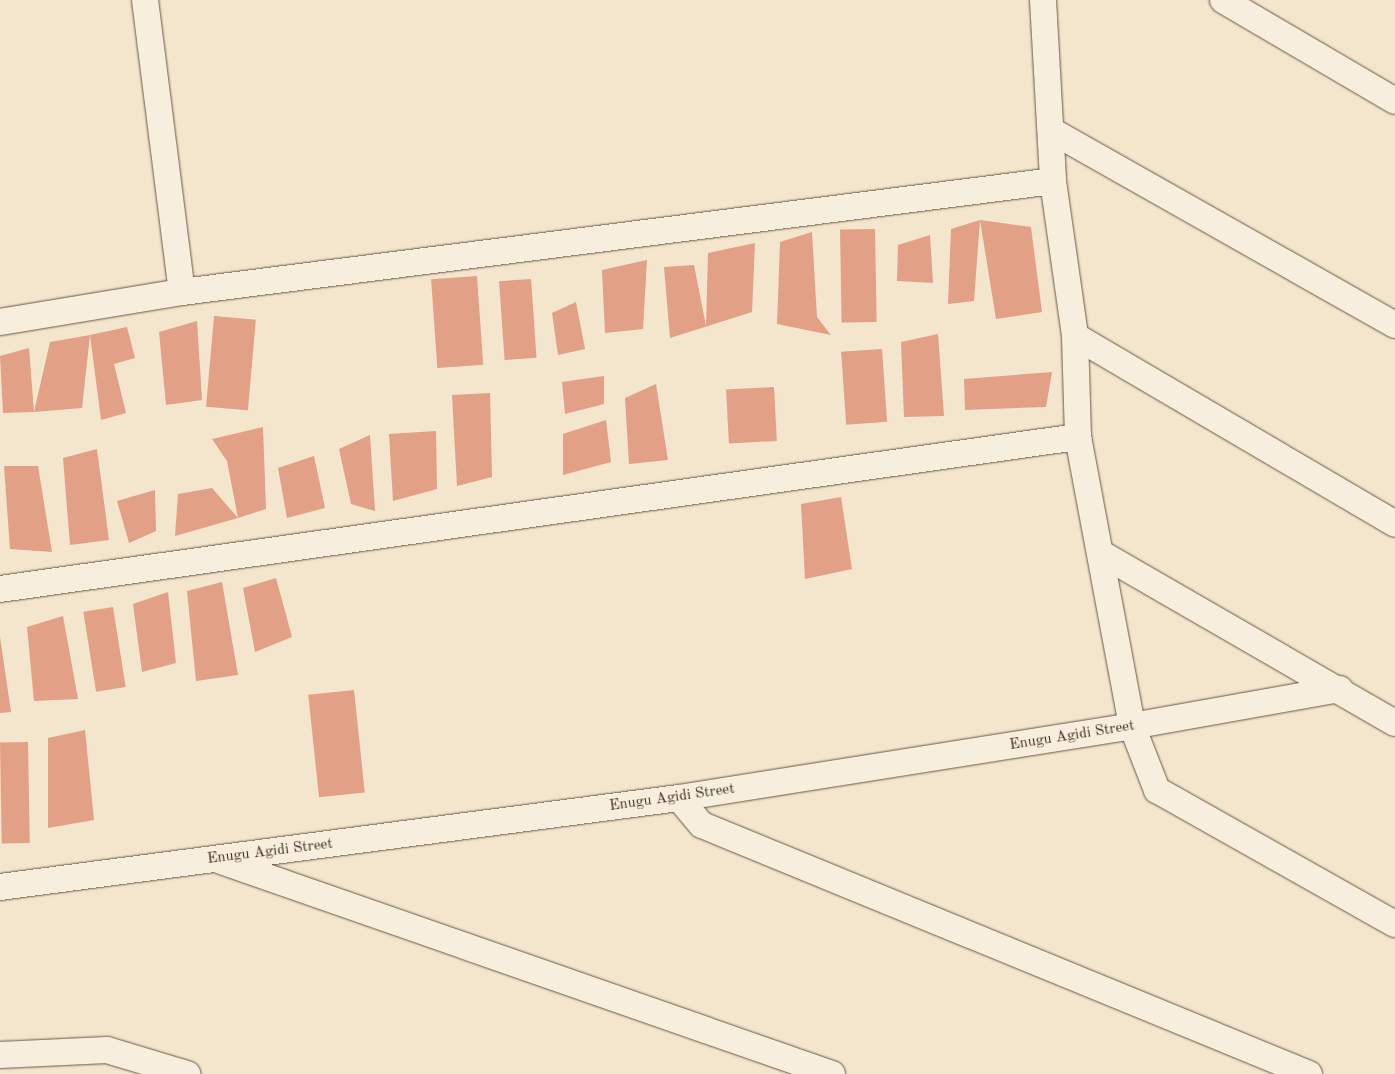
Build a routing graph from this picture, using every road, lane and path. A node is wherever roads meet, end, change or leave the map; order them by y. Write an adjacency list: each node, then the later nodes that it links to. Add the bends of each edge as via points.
1 (145, 0): 7 (street)
2 (1043, 0): 5 (street)
3 (1223, 0): 4 (street)
4 (1395, 100)
5 (1052, 131): 6 (street); 9 (street)
6 (1053, 181): 7 (street); 10 (street)
7 (182, 292): 8 (street)
8 (0, 322)
9 (1395, 325)
10 (1075, 336): 11 (street); 12 (street)
11 (1078, 437): 13 (street); 14 (street)
12 (1395, 524)
13 (1102, 554): 15 (street); 17 (street)
14 (0, 589)
15 (1340, 689): 16 (street); 17 (street, Enugu Agidi Street)
16 (1395, 723)
17 (1132, 726): 18 (street, Enugu Agidi Street); 21 (street, via 1157,790)
18 (679, 798): 19 (street, Enugu Agidi Street); 25 (street, via 702,825)
19 (215, 859): 20 (street, Enugu Agidi Street); 24 (street)
20 (0, 887)
21 (1395, 924)
22 (0, 1056): 23 (street, via 107,1050)
23 (187, 1074)
24 (832, 1074)
25 (1309, 1074)

